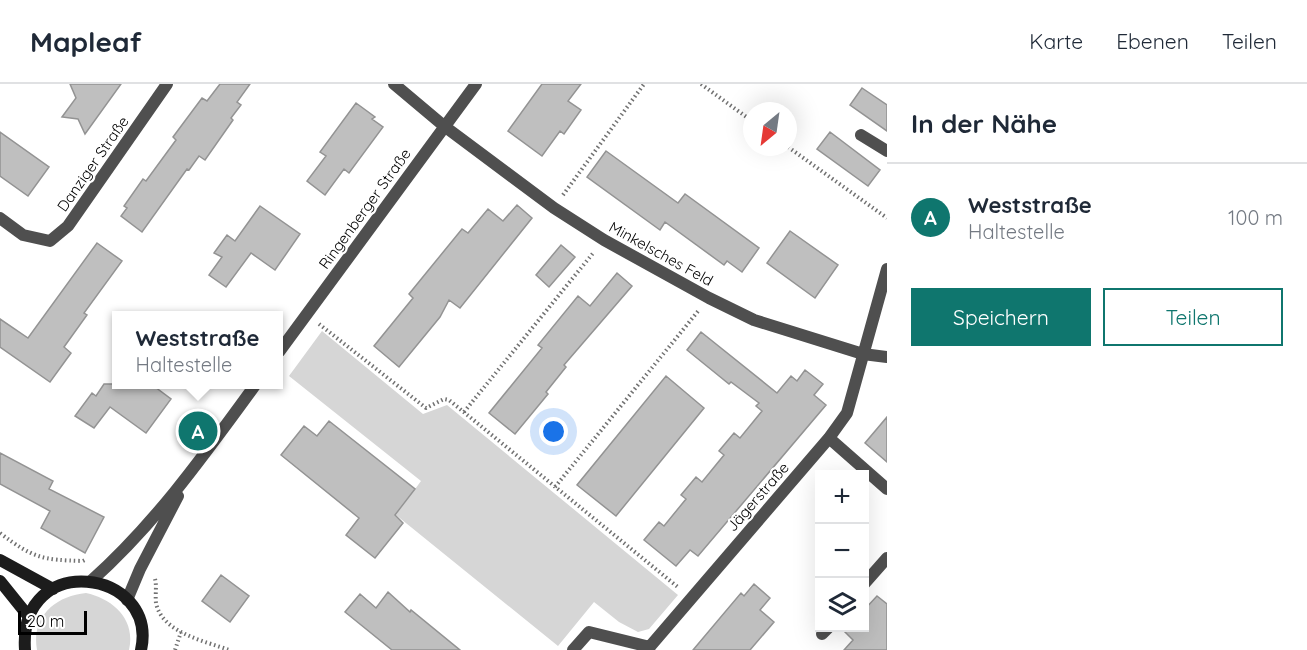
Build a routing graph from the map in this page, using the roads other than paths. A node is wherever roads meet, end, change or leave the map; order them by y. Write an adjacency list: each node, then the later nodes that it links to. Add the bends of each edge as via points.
1 (166, 84): 7 (street, Danziger Straße, via 68,226 50,241 23,235)
2 (394, 84): 4 (street)
3 (476, 84): 4 (street, Ringenberger Straße)
4 (444, 126): 9 (street, Ringenberger Straße); 10 (street, Minkelsches Feld, via 554,208 709,298 754,320)
5 (861, 135): 6 (street)
6 (887, 151)
7 (0, 218)
8 (887, 269): 10 (street, Jägerstraße)
9 (283, 347)
10 (863, 354): 11 (street, Minkelsches Feld); 13 (street, Jägerstraße, via 847,413)
11 (887, 357)
12 (252, 389): 14 (street)
13 (829, 438): 15 (street); 24 (street, Jägerstraße)
14 (187, 478): 20 (street, via 119,556); 22 (street)
15 (887, 489)
16 (887, 558): 18 (street)
17 (0, 560): 21 (main road)
18 (869, 578)
19 (0, 581): 23 (main road)
20 (91, 581): 21 (main road, via 72,581); 22 (main road, via 111,587)
21 (53, 589): 23 (main road, via 38,601)
22 (127, 600): 25 (main road, via 140,621)
23 (29, 617): 26 (main road, via 24,634)
24 (649, 648): 27 (street, Jägerstraße, via 589,632)
25 (145, 649)
26 (26, 650)
27 (573, 650)

